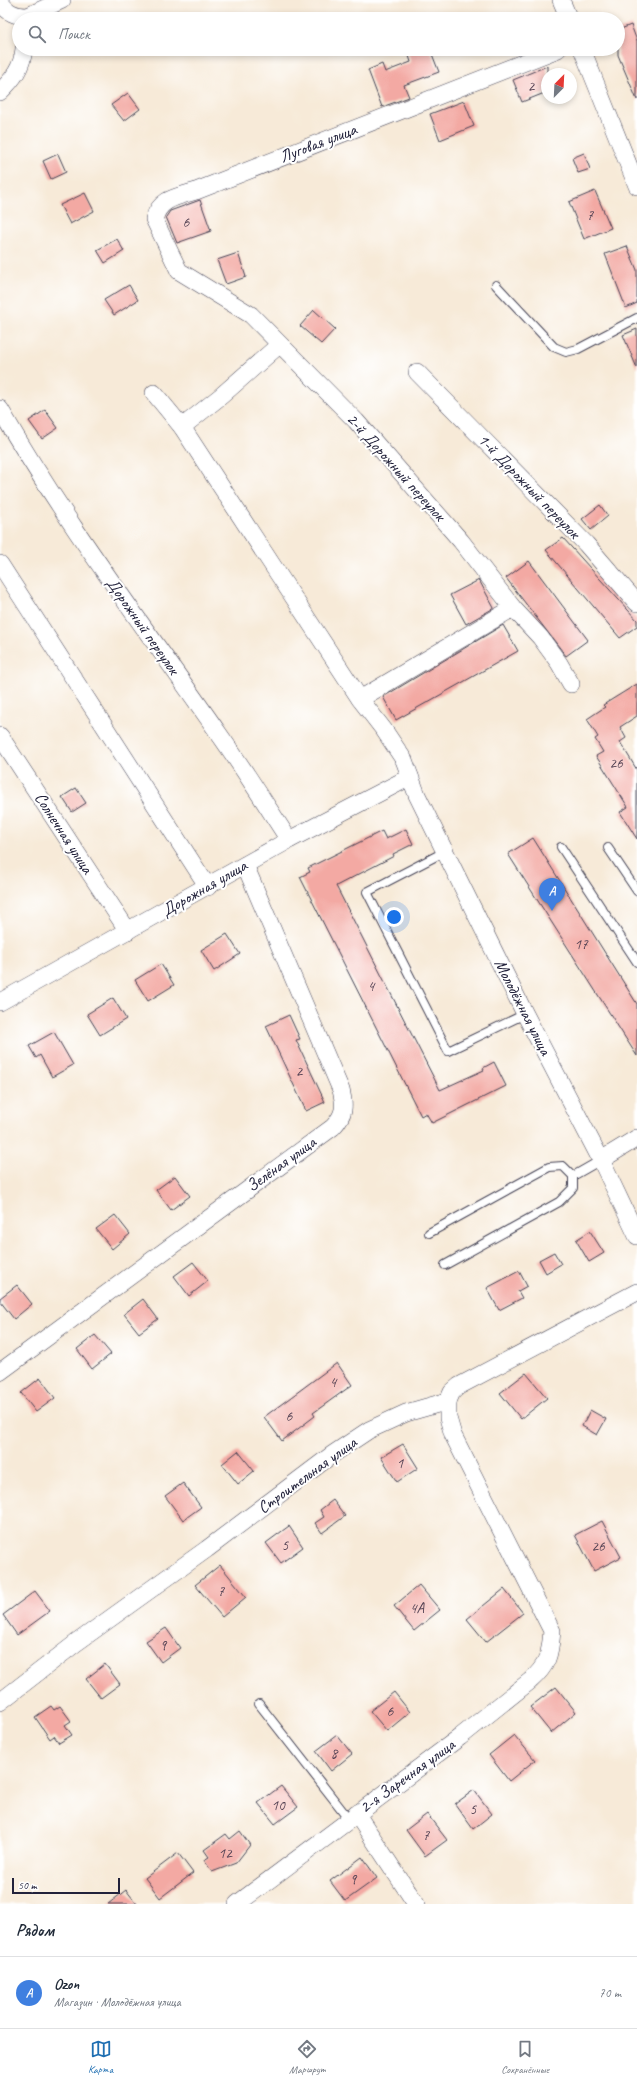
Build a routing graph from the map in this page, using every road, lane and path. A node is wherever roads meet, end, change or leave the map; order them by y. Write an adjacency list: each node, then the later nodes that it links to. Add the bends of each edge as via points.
1 (62, 0): 4 (street)
2 (561, 0): 5 (street)
3 (0, 2): 6 (street)
4 (36, 12)
5 (566, 12)
6 (12, 14)
7 (23, 56): 10 (street, via 15,77)
8 (540, 56): 12 (street, Луговая улица, via 164,203 157,210 154,219 179,270)
9 (585, 56): 11 (street)
10 (0, 92)
11 (637, 186)
12 (192, 280): 15 (street, 2-й Дорожный переулок, via 251,315)
13 (496, 285): 14 (lane, via 554,346 566,352 578,349)
14 (637, 318)
15 (279, 345): 19 (street); 22 (street, 2-й Дорожный переулок, via 356,421 461,541)
16 (417, 372): 21 (street, 1-й Дорожный переулок, via 586,544)
17 (154, 392): 19 (street, Молодёжная улица)
18 (0, 409): 27 (street, Дорожный переулок, via 30,461 220,735)
19 (182, 427): 24 (street, Молодёжная улица)
20 (0, 564): 32 (street)
21 (637, 603)
22 (513, 608): 23 (street, 2-й Дорожный переулок, via 554,656); 24 (street)
23 (571, 684)
24 (360, 699): 26 (street, Молодёжная улица, via 404,760)
25 (0, 736): 34 (street, Солнечная улица)
26 (410, 777): 27 (street, Дорожная улица); 30 (street, Молодёжная улица)
27 (289, 840): 31 (street, Дорожная улица)
28 (561, 847): 35 (lane)
29 (608, 848): 33 (lane)
30 (446, 851): 37 (street, Молодёжная улица); 37 (lane, via 368,892 448,1051)
31 (245, 865): 32 (street, Дорожная улица); 45 (street, Зелёная улица, via 341,1090 345,1106 341,1118 333,1127)
32 (208, 887): 34 (street, Дорожная улица)
33 (637, 891)
34 (128, 931): 36 (street, Дорожная улица)
35 (637, 962)
36 (0, 1002)
37 (525, 1014): 39 (street, Молодёжная улица)
38 (637, 1138): 39 (street)
39 (601, 1160): 40 (lane); 42 (street, Молодёжная улица)
40 (573, 1176): 41 (lane, via 564,1166 549,1167); 43 (lane, via 574,1188 559,1202)
41 (429, 1233)
42 (637, 1236)
43 (445, 1265)
44 (637, 1292): 46 (street, via 459,1386)
45 (0, 1372)
46 (448, 1400): 47 (street, Строительная улица, via 406,1413 369,1430 333,1454); 49 (street, 2-я Заречная улица, via 448,1418 453,1435 552,1631 551,1647 547,1662 540,1672 460,1737)
47 (0, 1702)
48 (259, 1704): 49 (lane)
49 (352, 1816): 50 (street, 2-я Заречная улица); 51 (street)
50 (237, 1904)
51 (416, 1904)

